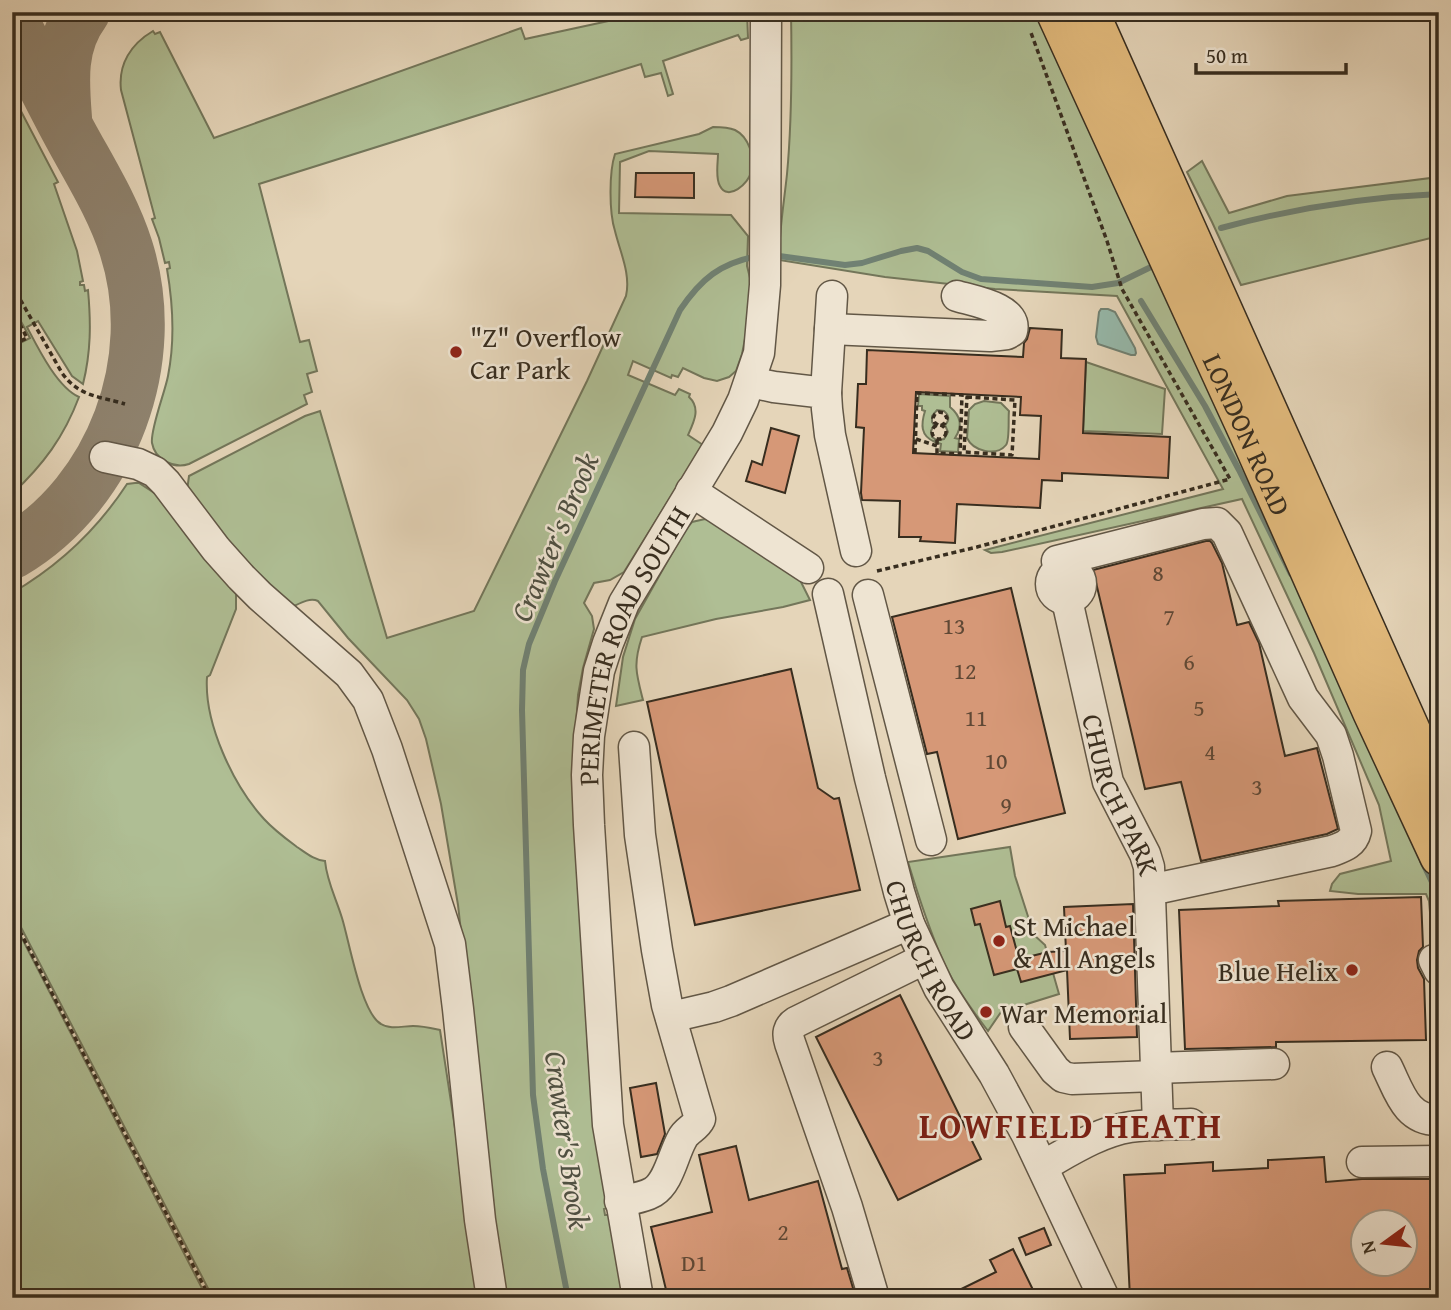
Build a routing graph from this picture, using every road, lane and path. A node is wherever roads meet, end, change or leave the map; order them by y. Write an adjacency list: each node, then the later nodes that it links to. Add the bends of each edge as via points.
1 (766, 12): 10 (street, PERIMETER ROAD SOUTH, via 765,285 761,343)
2 (1090, 12): 27 (main road, LONDON ROAD)
3 (1042, 19): 22 (path, via 1122,289 1230,479); 29 (main road, LONDON ROAD, via 1247,431)
4 (12, 285): 12 (path, via 69,383 81,392)
5 (832, 296): 8 (street)
6 (957, 296): 8 (street, via 1003,312 1013,323 1012,331 990,336)
7 (12, 309): 9 (path, via 27,338)
8 (830, 329): 11 (street)
9 (12, 345)
10 (750, 382): 11 (street); 20 (street, PERIMETER ROAD SOUTH, via 727,433)
11 (826, 393): 22 (street, via 830,435)
12 (125, 404)
13 (1014, 411): 13 (path, via 1015,400 967,397 964,452 1012,454); 14 (path)
14 (1020, 411)
15 (937, 438): 15 (path, via 946,433 940,425 933,431); 17 (path)
16 (916, 439): 17 (path); 17 (path, via 917,393 962,396 960,454 937,453); 18 (path)
17 (937, 446)
18 (915, 453)
19 (105, 457): 47 (street, via 144,466 160,477 241,578 349,674 368,700 452,952)
20 (691, 491): 21 (street); 45 (street, PERIMETER ROAD SOUTH, via 624,603 599,671 589,736 589,825 603,1070)
21 (808, 568)
22 (867, 572): 25 (street)
23 (828, 594): 26 (street, CHURCH ROAD)
24 (634, 747): 34 (street, via 645,870)
25 (913, 768): 26 (street); 28 (street)
26 (870, 778): 32 (street, CHURCH ROAD)
27 (1439, 792)
28 (931, 840)
29 (1439, 857)
30 (1150, 888): 30 (street, CHURCH PARK, via 1332,850 1346,845 1356,831 1328,728 1303,698 1227,533 1217,523 1057,559 1064,569 1074,571 1081,583 1079,593 1067,600 1104,771 1145,854); 38 (street, CHURCH PARK)
31 (12, 916): 46 (path)
32 (909, 924): 33 (street, CHURCH ROAD); 34 (street, via 731,1001)
33 (924, 959): 44 (street, CHURCH ROAD); 49 (street, via 792,1024 788,1032)
34 (671, 1017): 45 (street, via 700,1119 682,1138 657,1189)
35 (1024, 1027): 38 (street, via 1063,1077)
36 (1274, 1064): 38 (street)
37 (1387, 1067): 39 (street, via 1410,1111)
38 (1155, 1072): 41 (street, CHURCH PARK)
39 (1439, 1120)
40 (1191, 1124): 41 (street)
41 (1158, 1125): 44 (street, via 1108,1133)
42 (1439, 1161): 43 (street)
43 (1362, 1162)
44 (1043, 1166): 50 (street, CHURCH ROAD)
45 (620, 1201): 48 (street, PERIMETER ROAD SOUTH)
46 (210, 1298)
47 (492, 1298)
48 (638, 1298)
49 (874, 1298)
50 (1104, 1298)

